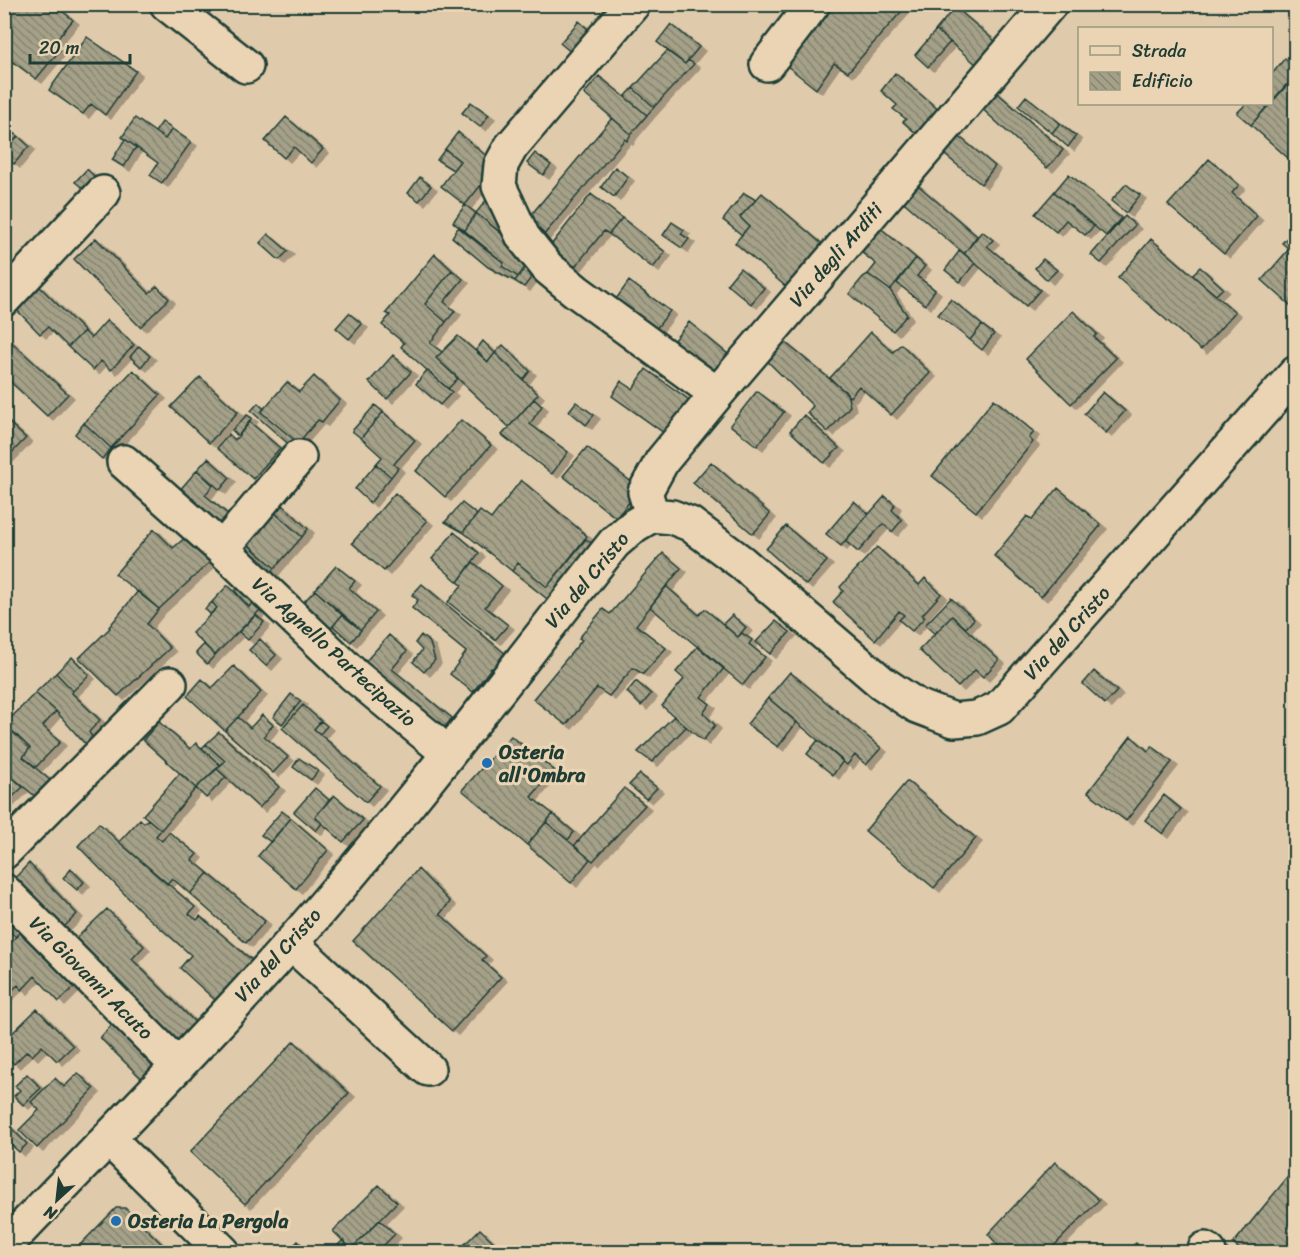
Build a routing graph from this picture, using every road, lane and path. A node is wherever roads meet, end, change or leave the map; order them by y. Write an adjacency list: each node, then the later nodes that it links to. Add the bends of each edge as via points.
1 (167, 4): 6 (street)
2 (633, 4): 10 (street, via 511,147 501,165 499,186 523,237 548,268)
3 (813, 4): 5 (street)
4 (1050, 4): 10 (street, Via degli Arditi)
5 (767, 64)
6 (246, 66)
7 (103, 193): 8 (street)
8 (4, 299)
9 (1296, 373): 13 (street, Via del Cristo, via 999,708 977,718 954,720 917,706 881,681 741,562 690,524)
10 (717, 393): 13 (street, Via degli Arditi, via 662,461 645,492)
11 (299, 457): 14 (street)
12 (124, 462): 14 (street, Via Agnello Partecipazio)
13 (652, 515): 16 (street, Via del Cristo, via 614,543)
14 (222, 549): 16 (street, Via Agnello Partecipazio, via 354,675)
15 (170, 684): 17 (street)
16 (448, 753): 19 (street, Via del Cristo)
17 (4, 852)
18 (4, 891): 20 (street, Via Giovanni Acuto)
19 (291, 943): 20 (street, Via del Cristo); 21 (street)
20 (178, 1066): 22 (street, Via del Cristo)
21 (428, 1069)
22 (110, 1139): 23 (street, Via del Cristo); 24 (street)
23 (4, 1247)
24 (224, 1252)

